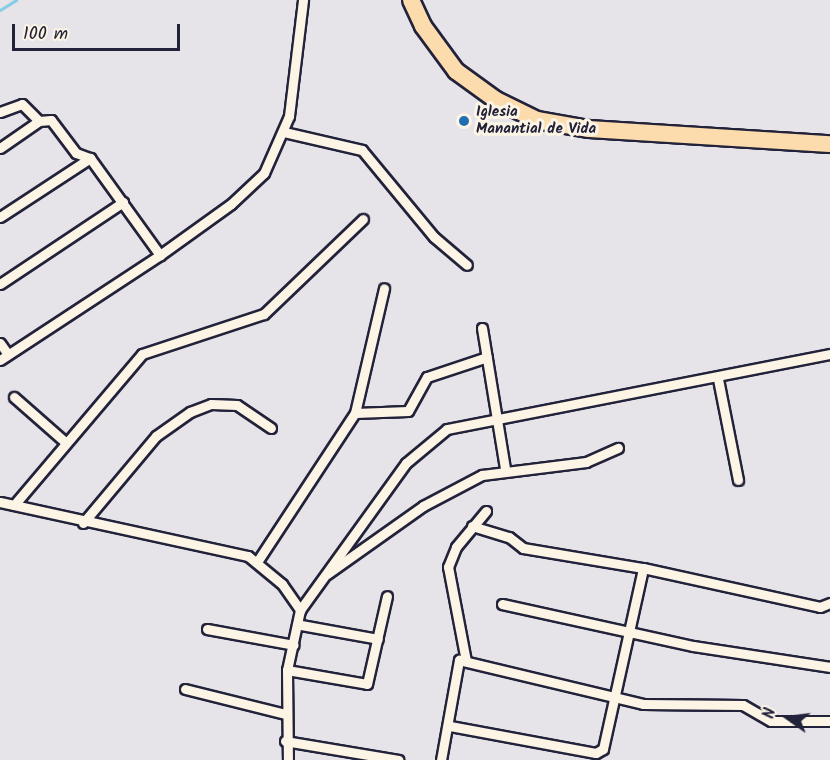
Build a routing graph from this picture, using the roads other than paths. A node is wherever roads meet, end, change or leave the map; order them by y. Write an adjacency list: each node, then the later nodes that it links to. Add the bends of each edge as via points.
1 (303, 0): 5 (street, via 294,93)
2 (411, 0): 6 (highway, via 423,26 456,71 496,100 537,120 589,129)
3 (0, 112): 4 (street, via 22,104)
4 (39, 121): 7 (street); 8 (street, via 51,120 76,153)
5 (284, 132): 12 (street, via 264,172 231,204); 13 (street, via 362,150 434,237)
6 (830, 144)
7 (0, 147)
8 (90, 158): 9 (street); 10 (street)
9 (123, 201): 12 (street); 14 (street)
10 (0, 217)
11 (363, 219): 26 (street, via 264,314 142,354)
12 (160, 255): 19 (street)
13 (467, 265)
14 (0, 284)
15 (384, 288): 23 (street)
16 (482, 327): 20 (street)
17 (0, 343): 19 (street)
18 (830, 354): 21 (street)
19 (4, 356)
20 (487, 357): 23 (street, via 427,377 408,411); 24 (street)
21 (718, 379): 24 (street); 29 (street)
22 (14, 397): 26 (street)
23 (355, 413): 35 (street)
24 (499, 417): 28 (street); 37 (street, via 447,429 406,463)
25 (271, 428): 33 (street, via 237,405 211,404 190,412 156,436)
26 (65, 442): 31 (street)
27 (618, 448): 28 (street, via 586,462)
28 (505, 469): 37 (street, via 482,475 423,506)
29 (738, 480)
30 (0, 502): 31 (street)
31 (14, 504): 33 (street)
32 (486, 511): 34 (street)
33 (83, 523): 35 (street, via 222,550)
34 (472, 526): 36 (street, via 509,537 523,548); 47 (street, via 448,567)
35 (257, 562): 41 (street, via 282,584)
36 (643, 568): 39 (street, via 820,607); 44 (street)
37 (322, 577): 41 (street)
38 (387, 596): 45 (street)
39 (830, 603)
40 (502, 604): 44 (street)
41 (300, 610): 42 (street)
42 (300, 625): 45 (street); 46 (street)
43 (207, 629): 46 (street)
44 (630, 633): 48 (street); 51 (street)
45 (378, 639): 49 (street, via 367,684)
46 (294, 645): 49 (street)
47 (466, 661): 51 (street); 54 (street, via 459,660)
48 (830, 667)
49 (287, 670): 52 (street)
50 (184, 689): 52 (street)
51 (617, 694): 53 (street, via 643,704 743,705 771,721); 54 (street, via 607,742 596,753)
52 (285, 714): 55 (street)
53 (830, 721)
54 (450, 726): 58 (street)
55 (285, 741): 56 (street); 57 (street)
56 (288, 760)
57 (398, 760)
58 (441, 760)

